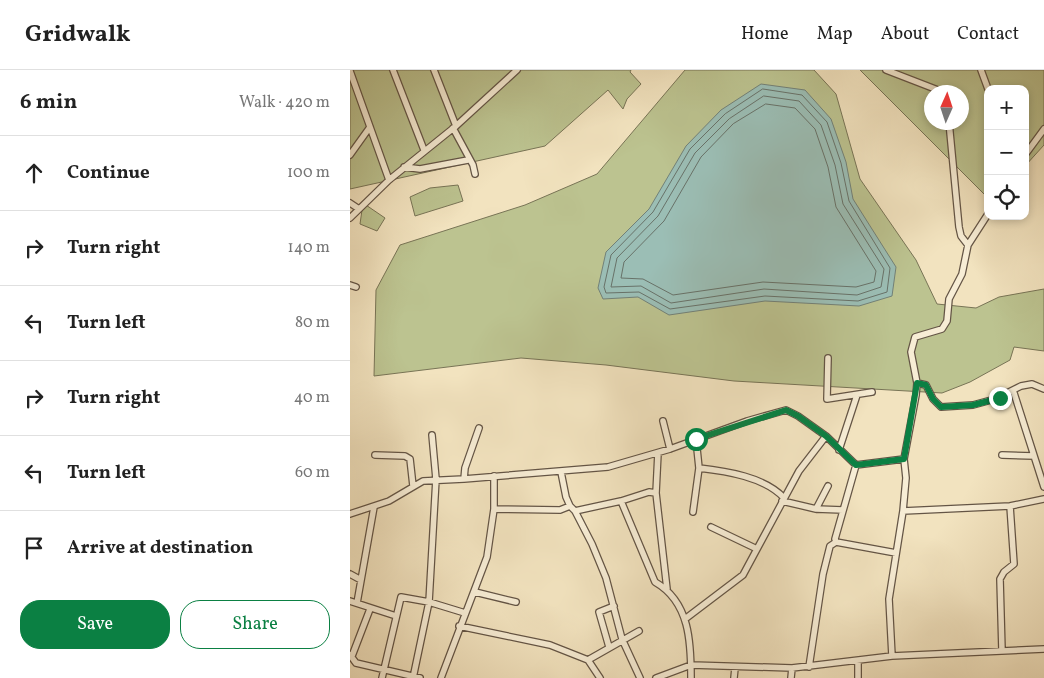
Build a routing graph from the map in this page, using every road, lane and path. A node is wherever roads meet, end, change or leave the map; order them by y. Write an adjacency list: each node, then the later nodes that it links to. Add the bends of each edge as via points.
1 (393, 70): 13 (street)
2 (434, 70): 10 (street)
3 (517, 70): 10 (street)
4 (886, 70): 7 (street)
5 (981, 70): 8 (street)
6 (350, 71): 9 (street)
7 (924, 85)
8 (987, 85)
9 (370, 127): 15 (street); 19 (street)
10 (454, 127): 13 (street); 16 (street)
11 (1044, 129): 14 (street)
12 (950, 130): 24 (street, via 960,236)
13 (424, 150): 17 (street)
14 (1029, 150)
15 (350, 155)
16 (468, 160): 17 (street, via 420,169); 18 (street)
17 (404, 167): 19 (street)
18 (475, 174)
19 (389, 180): 21 (street)
20 (350, 203): 21 (street)
21 (359, 209): 22 (street)
22 (350, 218)
23 (984, 220): 24 (street)
24 (968, 245): 26 (street, via 962,274 949,299 942,329 914,337 910,352)
25 (828, 358): 30 (street, via 827,399)
26 (917, 383): 28 (street, via 926,385 941,407 973,405); 42 (street)
27 (1044, 389): 28 (street, via 1032,384)
28 (1014, 390): 41 (street)
29 (872, 392): 30 (street)
30 (857, 395): 37 (street)
31 (663, 421): 36 (street)
32 (479, 428): 48 (street)
33 (432, 435): 47 (street)
34 (826, 436): 35 (street, via 786,410); 37 (street); 54 (street, via 799,471)
35 (696, 439): 36 (street); 44 (street)
36 (670, 449): 38 (street)
37 (839, 450): 43 (street)
38 (658, 453): 45 (street, via 608,467); 52 (street)
39 (1002, 455): 41 (street)
40 (375, 456): 50 (street, via 405,456 410,459)
41 (1034, 456): 49 (street)
42 (904, 459): 43 (street); 63 (street)
43 (856, 465): 61 (street)
44 (699, 468): 54 (street, via 746,478 772,488); 64 (street)
45 (562, 472): 46 (street); 56 (street)
46 (494, 476): 48 (street); 60 (street)
47 (436, 479): 48 (street); 50 (street, via 424,480); 75 (street)
48 (464, 479)
49 (1044, 484)
50 (413, 486): 58 (street)
51 (828, 486): 59 (street)
52 (656, 492): 55 (street); 72 (street)
53 (1044, 499): 57 (street)
54 (783, 500): 59 (street); 68 (street)
55 (621, 501): 62 (street); 72 (street, via 655,582)
56 (570, 506): 60 (street, via 560,510); 62 (street)
57 (1010, 506): 63 (street); 88 (street, via 1014,564 1000,579)
58 (374, 507): 65 (street); 71 (street)
59 (816, 509): 61 (street)
60 (494, 510): 73 (street, via 487,557)
61 (843, 510): 67 (street)
62 (575, 511): 78 (street, via 596,551)
63 (903, 511): 69 (street)
64 (694, 512)
65 (351, 513)
66 (711, 527): 68 (street)
67 (836, 542): 69 (street); 94 (street, via 830,546 822,574)
68 (757, 549): 82 (street, via 743,575)
69 (896, 553): 90 (street, via 889,598)
70 (350, 574): 71 (street)
71 (361, 580): 77 (street)
72 (667, 589): 82 (street)
73 (475, 592): 76 (street); 80 (street)
74 (350, 601): 77 (street)
75 (429, 602): 80 (street); 81 (street, via 401,597); 98 (street)
76 (516, 602)
77 (357, 603): 79 (street)
78 (614, 606): 85 (street); 86 (street, via 599,612)
79 (370, 609): 81 (street); 89 (street)
80 (465, 613): 83 (street)
81 (396, 616): 97 (street)
82 (685, 619): 93 (street)
83 (459, 626): 91 (street, via 540,643); 99 (street)
84 (638, 631): 85 (street)
85 (622, 639): 86 (street); 103 (street)
86 (609, 647): 91 (street)
87 (1044, 648): 88 (street)
88 (1002, 651): 90 (street)
89 (351, 655): 97 (street, via 356,663)
90 (892, 656): 92 (street)
91 (588, 660): 102 (street)
92 (858, 661): 94 (street); 108 (street)
93 (691, 665): 95 (street); 104 (street); 105 (street)
94 (809, 666): 96 (street)
95 (735, 668): 96 (street); 106 (street)
96 (792, 668): 107 (street)
97 (384, 671): 98 (street); 100 (street)
98 (413, 677): 101 (street)
99 (443, 677)
100 (382, 678)
101 (420, 678)
102 (600, 678)
103 (640, 678)
104 (656, 678)
105 (691, 678)
106 (734, 678)
107 (791, 678)
108 (858, 678)

